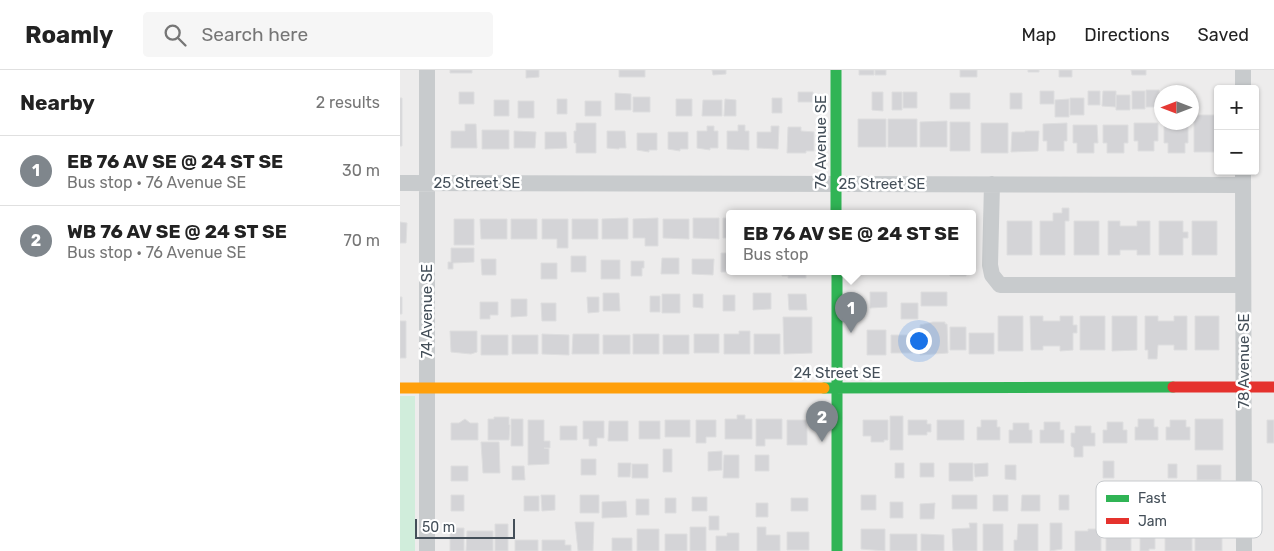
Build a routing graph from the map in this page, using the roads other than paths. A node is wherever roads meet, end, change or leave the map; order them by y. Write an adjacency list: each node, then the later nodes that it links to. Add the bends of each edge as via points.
1 (427, 70): 7 (street, 74 Avenue SE)
2 (836, 70): 8 (street, 76 Avenue SE)
3 (1242, 70): 4 (street)
4 (1243, 85)
5 (1243, 178): 9 (street, 25 Street SE); 12 (street, 78 Avenue SE)
6 (400, 183): 7 (street, 25 Street SE)
7 (427, 183): 8 (street, 25 Street SE); 16 (street, 74 Avenue SE)
8 (836, 184): 9 (street, 25 Street SE); 10 (street, 76 Avenue SE)
9 (992, 184): 12 (street, via 990,264 994,279 1000,285)
10 (836, 210)
11 (837, 275): 17 (street)
12 (1244, 285): 13 (street, 78 Avenue SE)
13 (1244, 387): 14 (street, 24 Street SE); 17 (street, 24 Street SE); 18 (street, 78 Avenue SE)
14 (1274, 387)
15 (400, 388): 16 (street, 24 Street SE)
16 (427, 388): 17 (street, 24 Street SE); 20 (street, 74 Avenue SE)
17 (836, 388): 21 (street)
18 (1244, 481)
19 (1244, 538): 22 (street, 78 Avenue SE)
20 (427, 551)
21 (837, 551)
22 (1244, 551)

